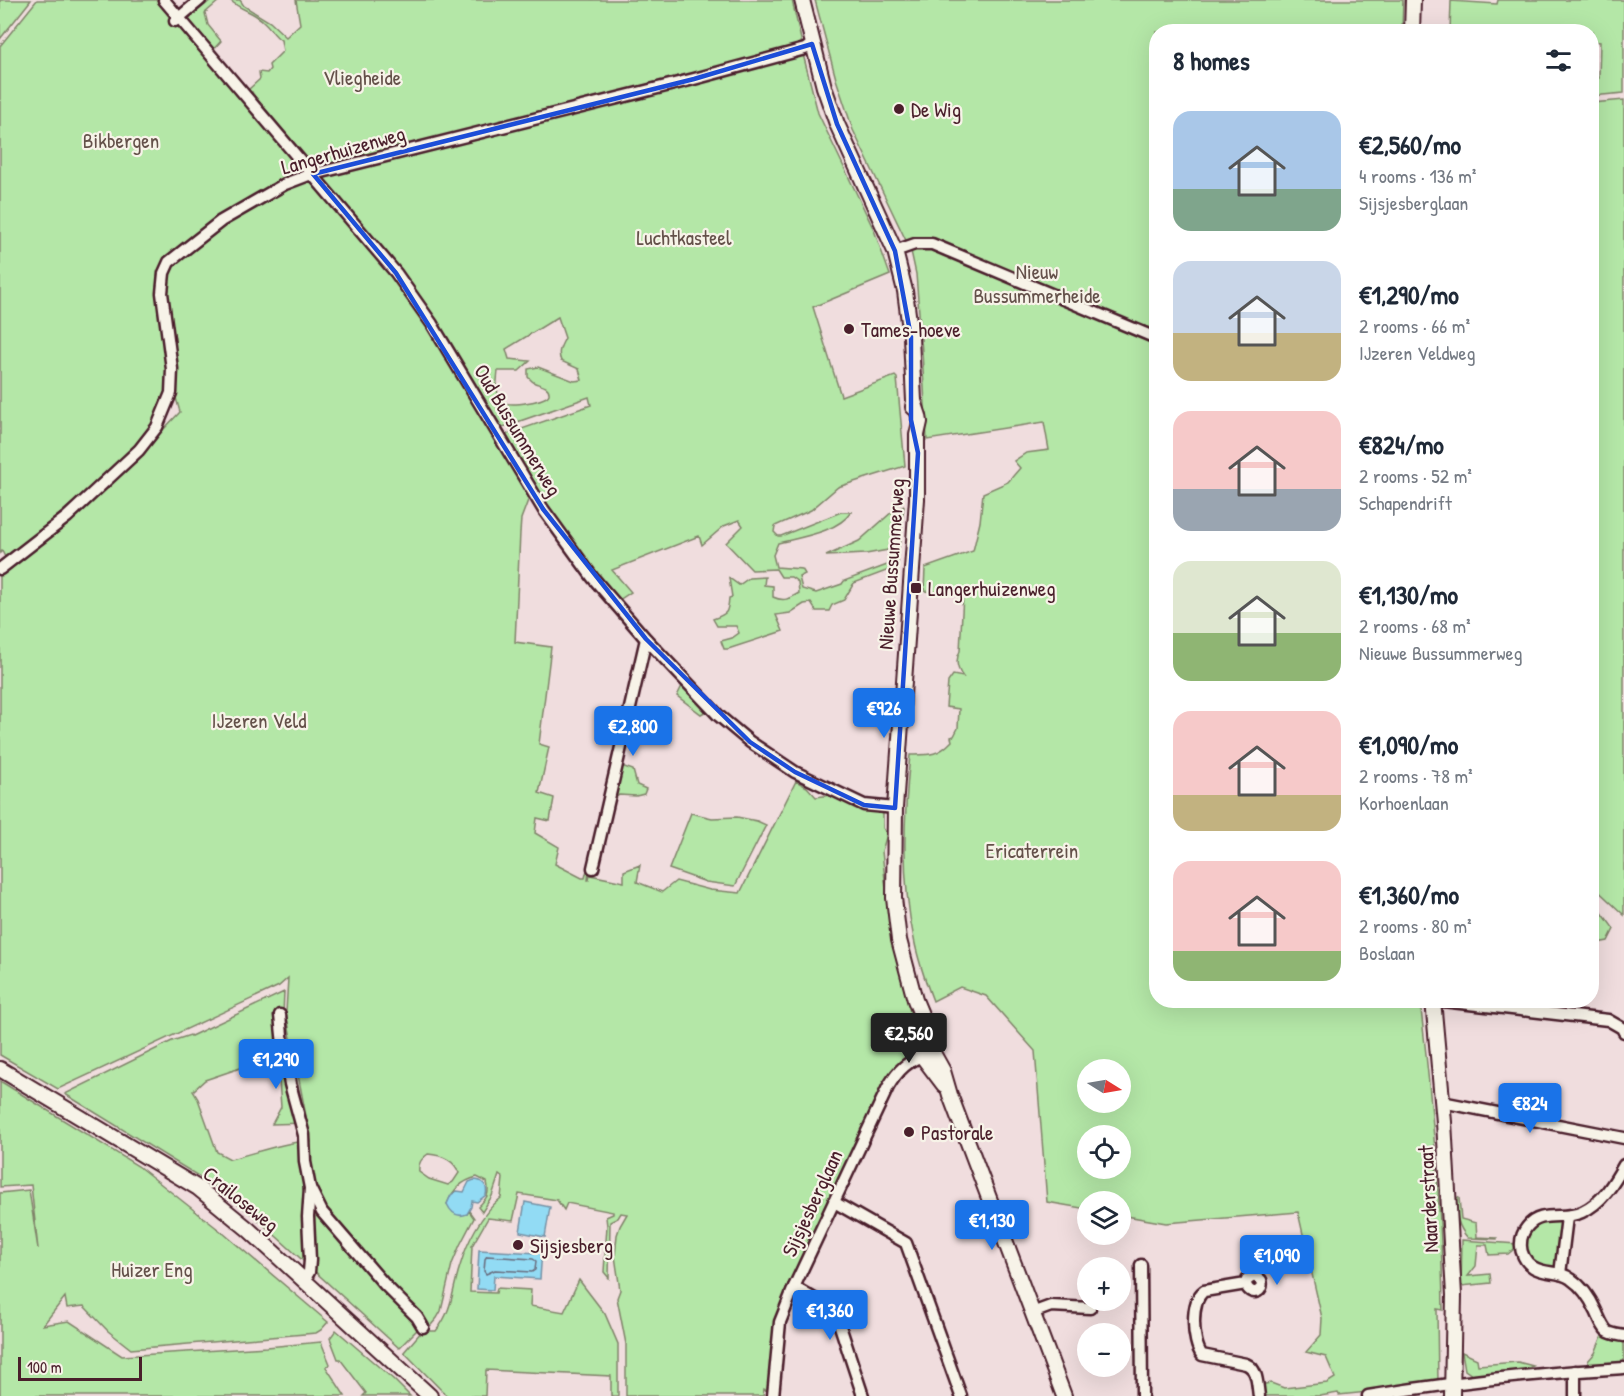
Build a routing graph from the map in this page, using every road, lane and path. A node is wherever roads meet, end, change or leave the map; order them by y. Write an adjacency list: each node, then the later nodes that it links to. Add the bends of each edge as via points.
1 (164, 0): 5 (street, Oud Bussummerweg)
2 (200, 0): 5 (street)
3 (802, 0): 7 (main road, Nieuwe Bussummerweg)
4 (1413, 0): 6 (main road)
5 (177, 20): 8 (street, Oud Bussummerweg)
6 (1412, 24)
7 (812, 44): 8 (street, Langerhuizenweg, via 694,79); 9 (main road, Nieuwe Bussummerweg, via 837,124)
8 (313, 174): 11 (street, Langerhuizenweg, via 285,184 221,221 169,262 162,292 172,369 171,393 157,427 139,450 67,518); 12 (street, Oud Bussummerweg, via 396,273 432,324 543,509)
9 (895, 251): 10 (street, via 915,244 932,244); 13 (main road, Nieuwe Bussummerweg, via 906,301 912,420 917,435 917,499)
10 (1149, 335)
11 (0, 569)
12 (646, 639): 13 (street, Oud Bussummerweg, via 719,716 750,742 795,772 864,805); 14 (street)
13 (895, 808): 19 (main road, Nieuwe Bussummerweg, via 894,898 898,929 921,1016 921,1047)
14 (593, 868)
15 (1434, 1008): 21 (main road, Naarderstraat)
16 (1503, 1008): 18 (street, via 1608,1020)
17 (280, 1015): 24 (street, via 290,1084 304,1135)
18 (1624, 1032)
19 (928, 1054): 25 (street, Sijsjesberglaan, via 905,1065 895,1075); 33 (main road, via 978,1156)
20 (0, 1069): 30 (main road, Crailoseweg, via 198,1188)
21 (1442, 1102): 22 (street); 38 (main road, Naarderstraat, via 1454,1295)
22 (1624, 1138)
23 (1624, 1165): 26 (street, via 1595,1204)
24 (310, 1188): 30 (street); 34 (street, via 322,1212)
25 (834, 1202): 31 (street, Sijsjesberglaan); 42 (street, via 906,1243)
26 (1567, 1217): 28 (street); 28 (street, via 1538,1218 1523,1232 1520,1242 1533,1267)
27 (1141, 1265): 44 (street)
28 (1560, 1274): 35 (street, via 1570,1277 1584,1291 1609,1333)
29 (1246, 1284): 45 (street, via 1200,1294 1193,1324 1202,1355 1251,1366)
30 (309, 1285): 39 (main road, Crailoseweg)
31 (794, 1287): 40 (street, Sijsjesberglaan, via 780,1322); 41 (street, via 833,1310)
32 (1077, 1307): 33 (street, via 1051,1306)
33 (1032, 1313): 43 (main road)
34 (423, 1327)
35 (1624, 1336)
36 (1624, 1368): 37 (street)
37 (1575, 1371): 38 (street); 47 (street)
38 (1453, 1390): 46 (street)
39 (430, 1396)
40 (773, 1396)
41 (863, 1396)
42 (961, 1396)
43 (1064, 1396)
44 (1142, 1396)
45 (1258, 1396)
46 (1368, 1396)
47 (1575, 1396)

